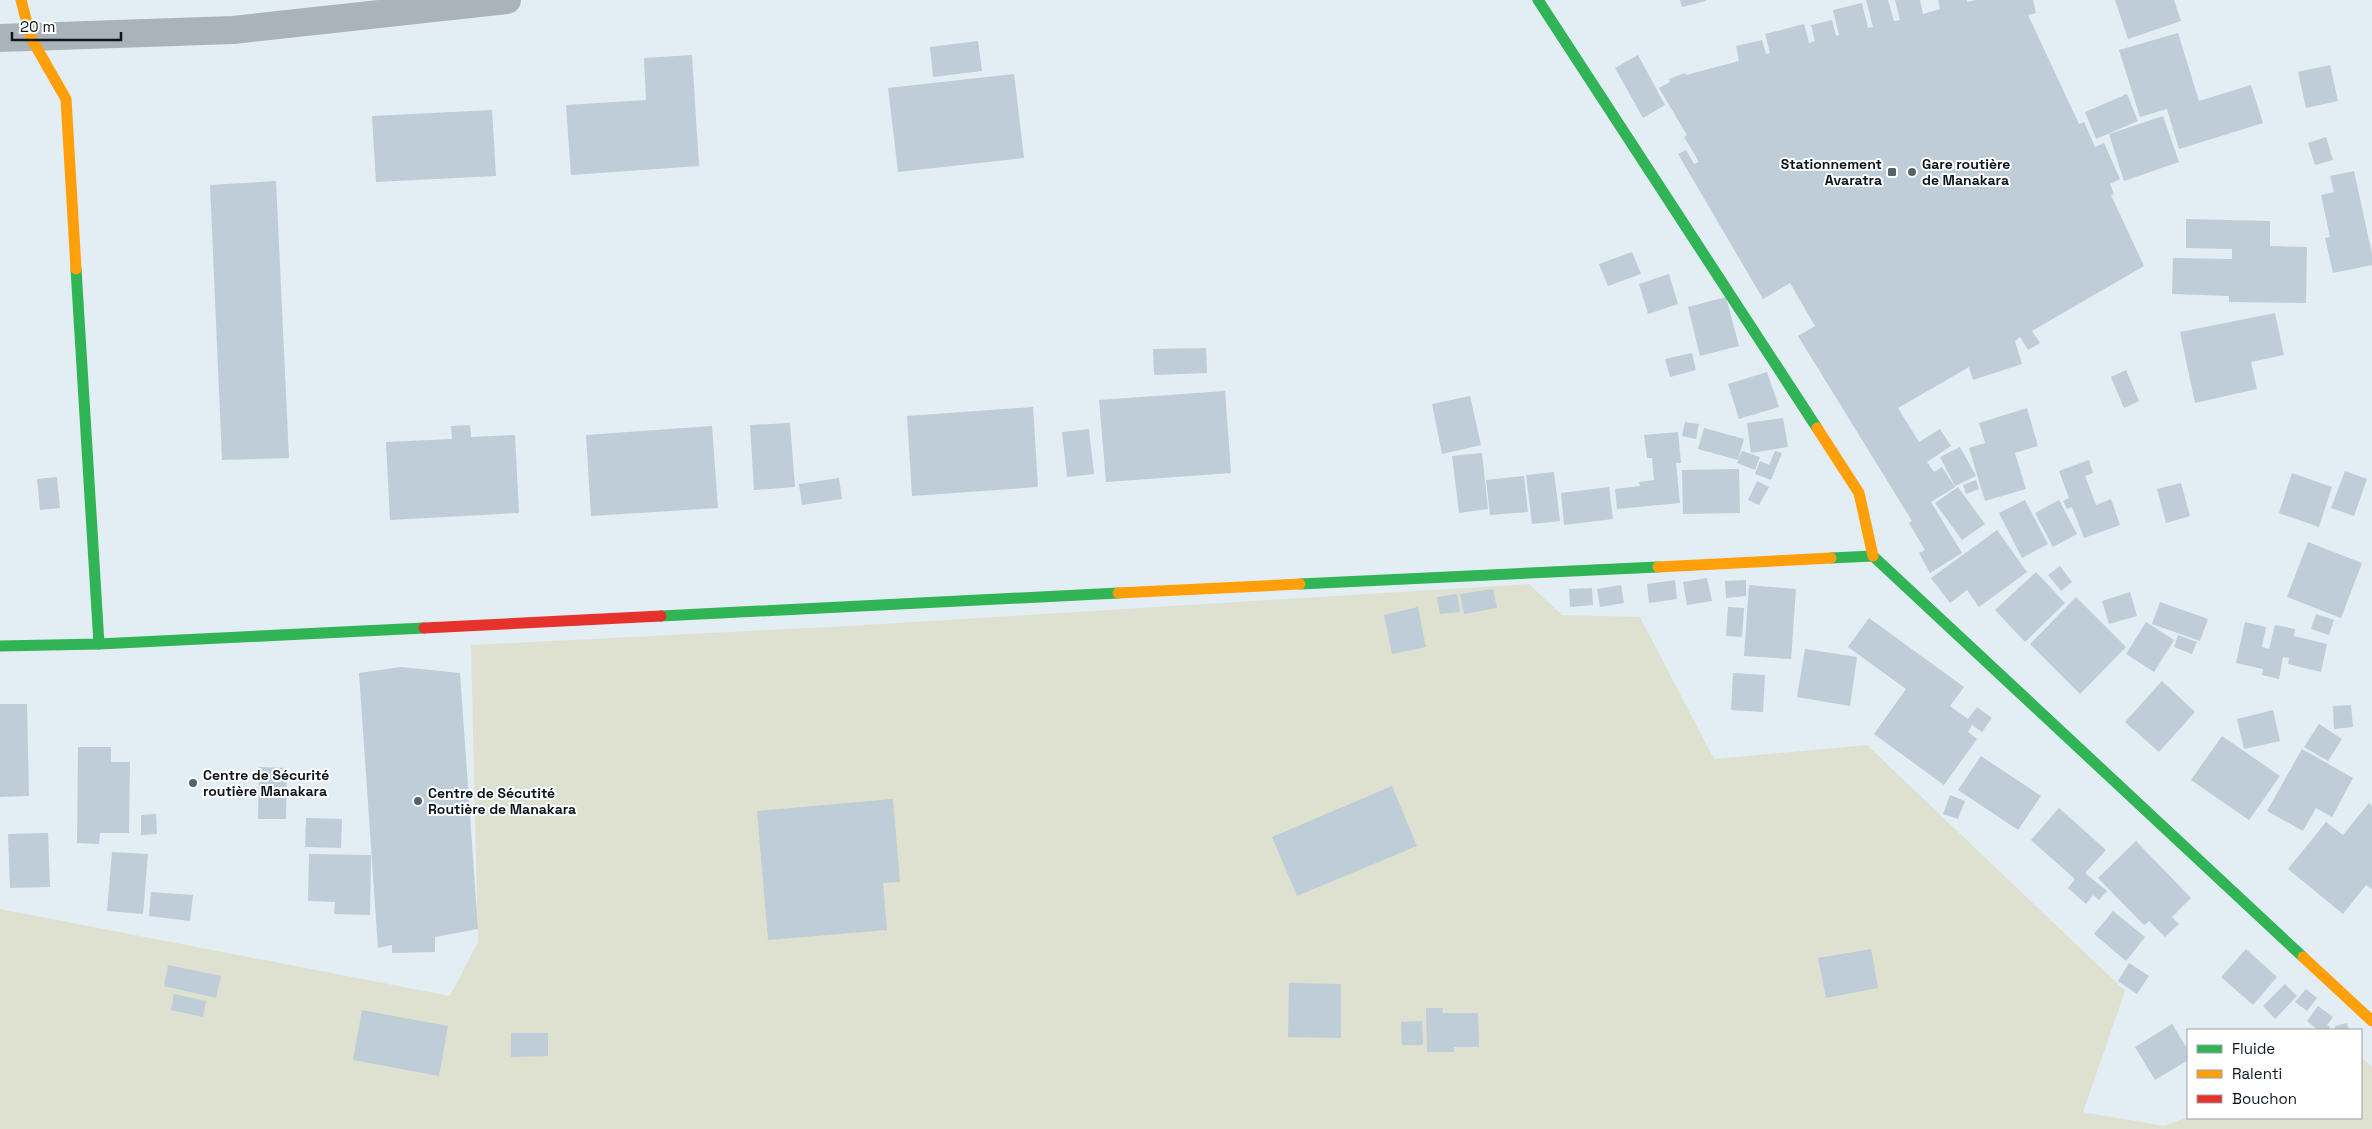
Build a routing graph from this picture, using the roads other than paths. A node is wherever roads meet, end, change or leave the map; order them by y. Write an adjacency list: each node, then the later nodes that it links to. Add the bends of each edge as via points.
1 (21, 0): 5 (main road)
2 (508, 0): 5 (street, via 233,30)
3 (1538, 0): 6 (main road, via 1859,493)
4 (0, 38): 5 (street)
5 (31, 38): 7 (main road, via 66,99)
6 (1873, 556): 7 (main road); 9 (main road)
7 (99, 644): 8 (main road)
8 (0, 646)
9 (2372, 1021)

